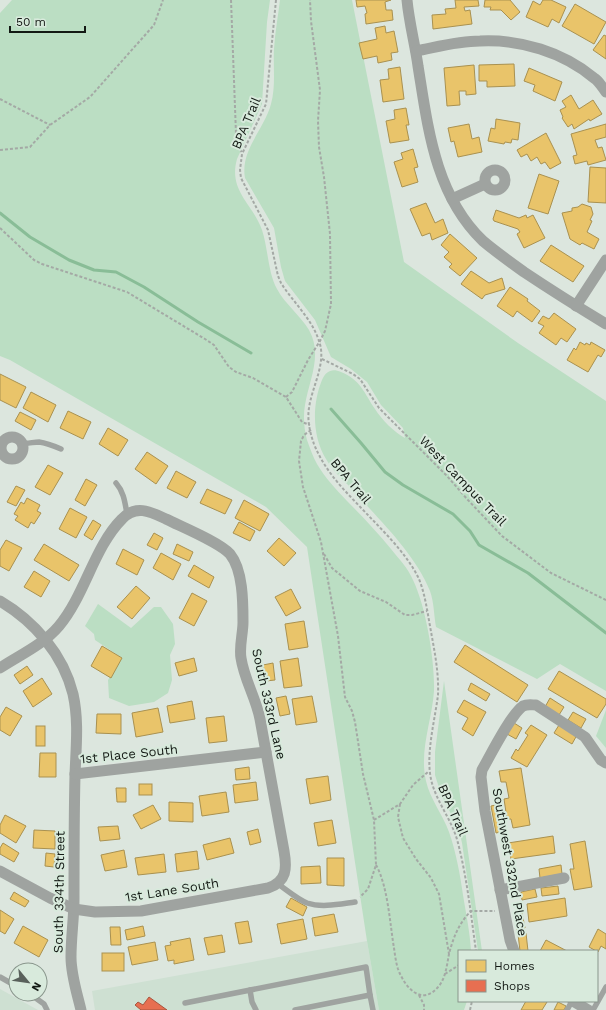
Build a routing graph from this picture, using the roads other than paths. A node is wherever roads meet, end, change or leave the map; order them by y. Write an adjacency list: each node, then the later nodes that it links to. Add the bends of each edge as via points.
1 (407, 0): 2 (street)
2 (416, 51): 3 (street, via 454,43 480,41 527,46 569,60 596,78); 5 (street, via 430,137 439,169)
3 (606, 92)
4 (485, 184): 5 (street)
5 (452, 199): 7 (street, via 483,240 508,261)
6 (606, 260): 7 (street)
7 (576, 306): 8 (street)
8 (606, 324)
9 (3, 436): 10 (street, via 13,436); 10 (street, via 1,452 10,459 21,454)
10 (22, 443): 11 (lane, via 37,442)
11 (61, 449)
12 (116, 483): 13 (lane, via 125,498)
13 (127, 514): 15 (street, via 105,543 67,615); 17 (street, South 333rd Lane, via 139,509 159,516 221,546 234,561 238,569 242,596 241,658 258,708)
14 (0, 601): 15 (street, 1st Place South, via 17,611)
15 (45, 639): 16 (street); 19 (street, 1st Place South, via 61,663 72,693 77,730)
16 (0, 668)
17 (266, 752): 19 (street, 1st Place South); 22 (street, South 333rd Lane, via 285,859 285,873)
18 (606, 763): 23 (street, Southwest 332nd Place, via 601,760 585,737 536,705 529,704 523,707 510,721 482,770 481,777)
19 (75, 774): 25 (street, South 334th Street)
20 (0, 871): 25 (street, 1st Lane South)
21 (564, 878): 23 (street)
22 (280, 882): 24 (lane, via 300,899 314,905); 25 (street, 1st Lane South, via 268,888 141,911 95,912)
23 (500, 890): 26 (street, Southwest 332nd Place)
24 (355, 902)
25 (74, 909): 33 (street, South 334th Street, via 71,957)
26 (514, 950)
27 (606, 987): 30 (lane)
28 (250, 990): 29 (lane, via 366,967); 32 (lane); 34 (lane)
29 (370, 994): 35 (lane); 36 (lane)
30 (598, 1001)
31 (575, 1002): 37 (street)
32 (185, 1003)
33 (81, 1010)
34 (256, 1010)
35 (295, 1010)
36 (373, 1010)
37 (588, 1010)

